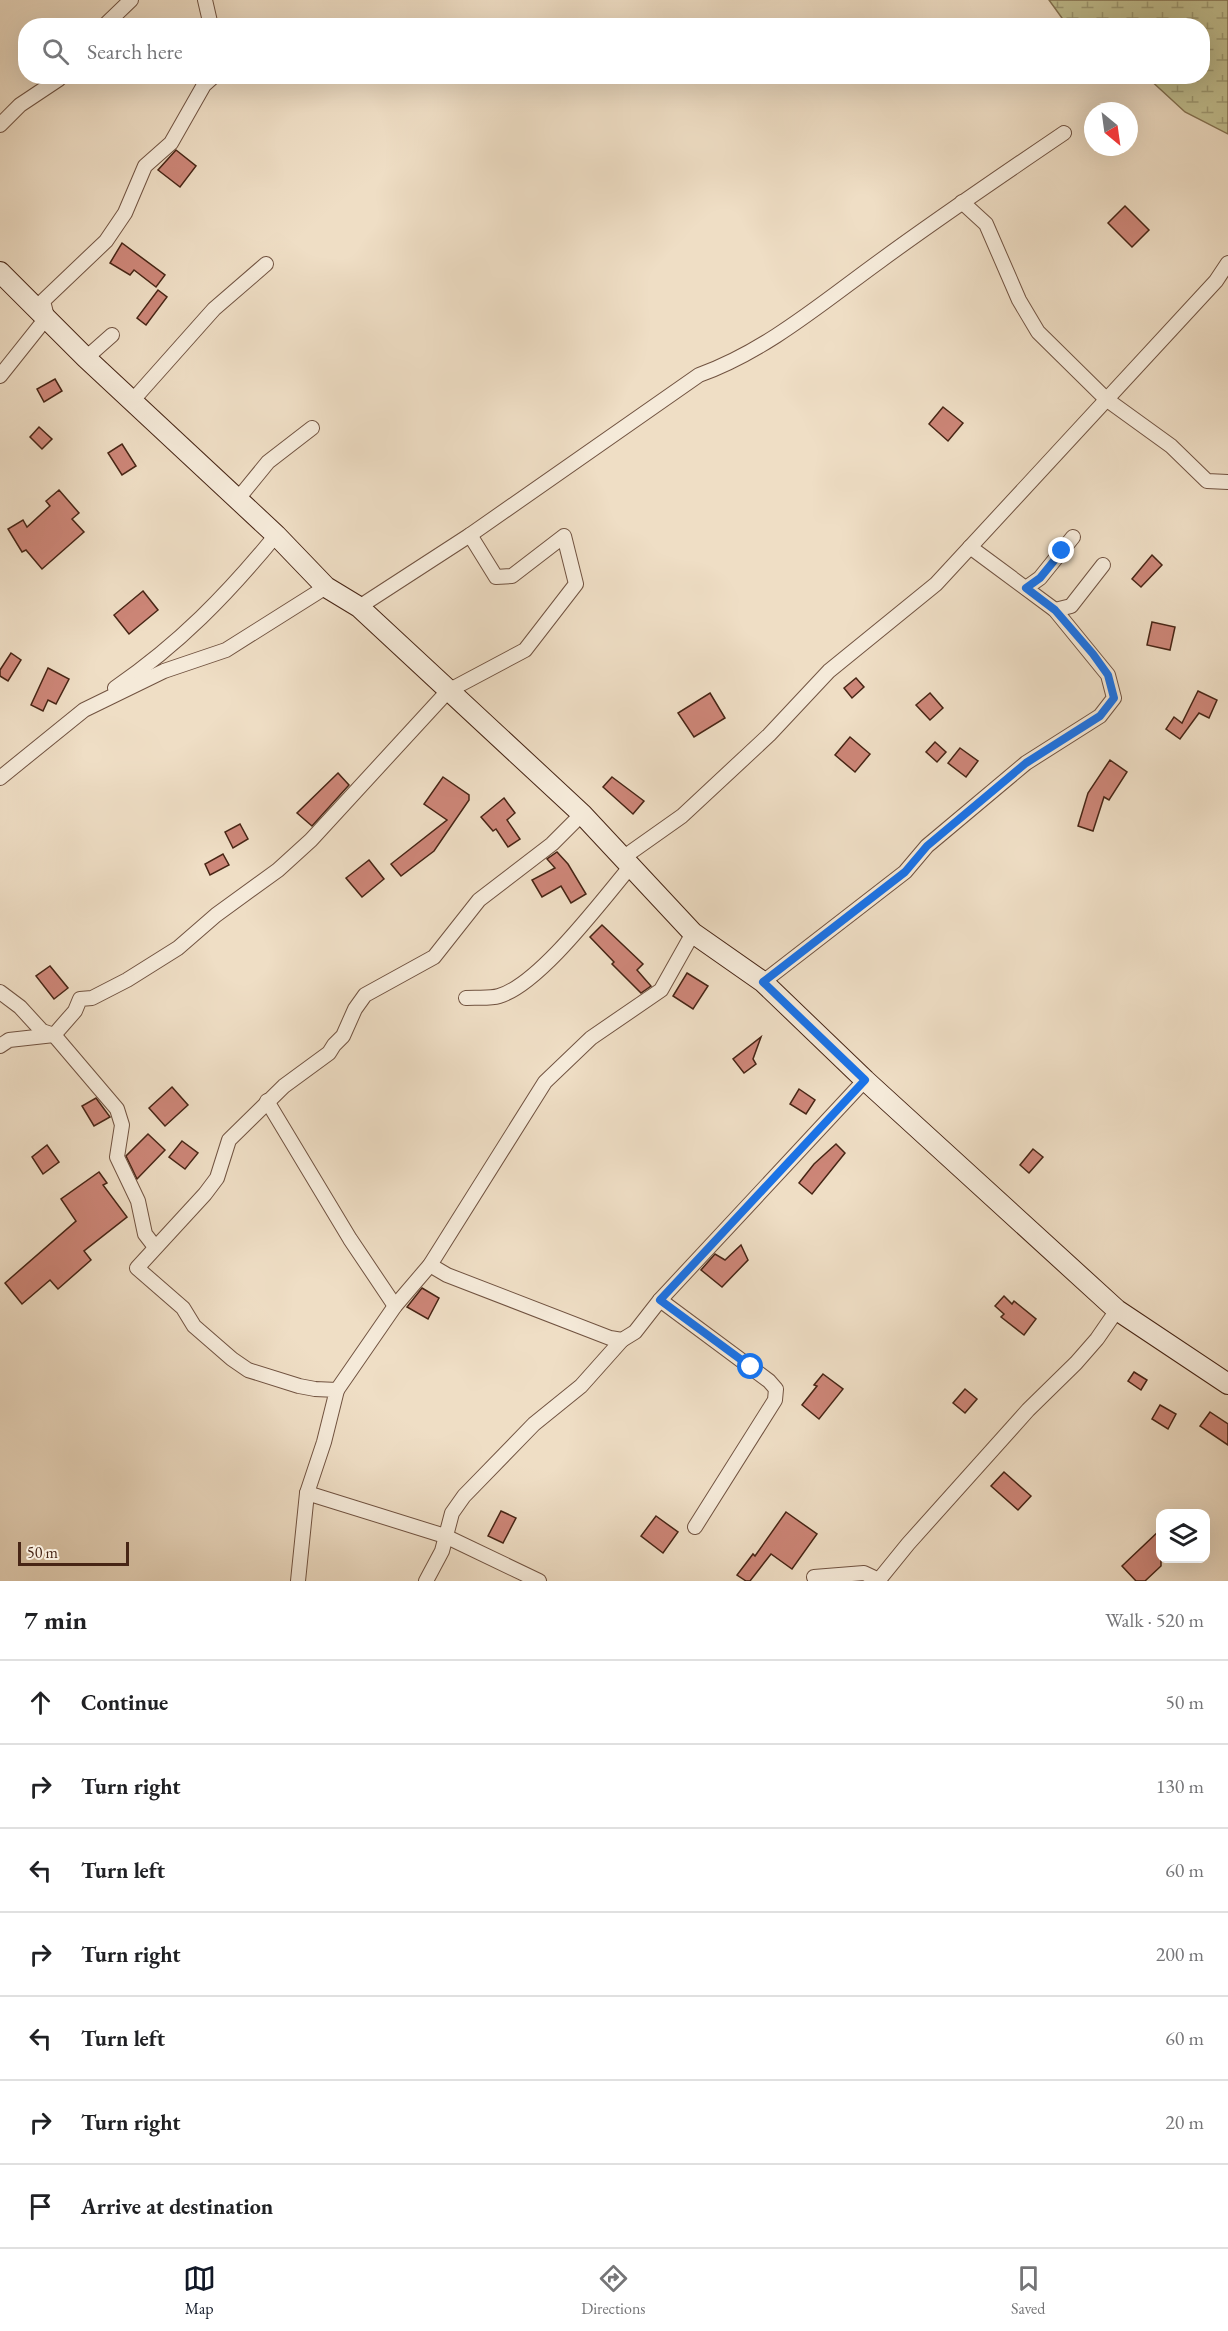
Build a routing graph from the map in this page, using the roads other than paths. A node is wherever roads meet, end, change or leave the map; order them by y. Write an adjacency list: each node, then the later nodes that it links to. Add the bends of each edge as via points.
1 (131, 0): 3 (street)
2 (205, 0): 4 (street)
3 (112, 18)
4 (209, 18)
5 (52, 84): 7 (street, via 20,105)
6 (205, 84): 13 (street, via 171,143 145,166 125,213 106,241 43,301)
7 (0, 125)
8 (1064, 133): 9 (street)
9 (962, 202): 17 (street, via 986,224 1019,300 1038,332); 23 (street, via 775,338 730,364 699,375)
10 (1228, 263): 17 (street, via 1216,281)
11 (266, 264): 18 (street, via 214,309)
12 (0, 272): 13 (main road)
13 (47, 317): 15 (main road); 16 (street)
14 (112, 335): 15 (street)
15 (86, 358): 18 (main road)
16 (0, 376)
17 (1106, 399): 20 (street, via 1171,446 1207,481); 25 (street)
18 (133, 400): 21 (main road)
19 (312, 428): 21 (street, via 268,462)
20 (1228, 482)
21 (237, 500): 22 (main road)
22 (276, 535): 27 (main road); 32 (street, via 199,621)
23 (470, 535): 29 (street); 31 (street, via 496,578 512,576 564,536 576,584 525,650)
24 (1073, 537): 28 (street, via 1040,578)
25 (970, 547): 28 (street); 35 (street, via 936,584 829,671 769,735)
26 (1103, 565): 30 (street, via 1071,606)
27 (326, 587): 29 (main road); 32 (street, via 226,650 164,671)
28 (1026, 588): 30 (street)
29 (359, 608): 31 (main road)
30 (1055, 610): 37 (street, via 1108,675 1114,698 1100,716 1026,763 927,846 905,872)
31 (448, 691): 34 (main road); 40 (street, via 311,840 278,870 178,948 118,985 92,998 80,999)
32 (84, 710): 33 (street)
33 (0, 778)
34 (582, 814): 35 (main road); 43 (street, via 552,844 479,900 434,957 365,995 329,1053)
35 (627, 862): 36 (main road); 39 (street, via 553,957 527,980 499,996)
36 (693, 933): 37 (main road); 45 (street, via 661,990 591,1038 545,1082)
37 (763, 982): 42 (main road)
38 (0, 992): 40 (street, via 42,1031)
39 (466, 998)
40 (54, 1035): 41 (street, via 9,1040); 44 (street, via 117,1109 122,1125 117,1157 138,1201 146,1234)
41 (0, 1046)
42 (865, 1080): 46 (street); 48 (main road)
43 (267, 1101): 44 (street, via 229,1140 217,1178 205,1194); 47 (street)
44 (155, 1247): 51 (street, via 137,1268 232,1359 248,1370 299,1386)
45 (430, 1265): 47 (street); 49 (street, via 534,1309)
46 (660, 1300): 49 (street, via 635,1332); 53 (street, via 776,1389 775,1400)
47 (395, 1306): 51 (street)
48 (1117, 1310): 50 (main road); 59 (street, via 1076,1363 1028,1410)
49 (622, 1340): 54 (street, via 581,1386 534,1424 464,1496 452,1513)
50 (1228, 1384)
51 (337, 1390): 52 (street)
52 (307, 1493): 54 (street); 57 (street)
53 (695, 1527)
54 (445, 1536): 56 (street); 58 (street, via 442,1551)
55 (814, 1577): 59 (street, via 864,1573)
56 (532, 1579)
57 (298, 1581)
58 (426, 1581)
59 (878, 1581)

